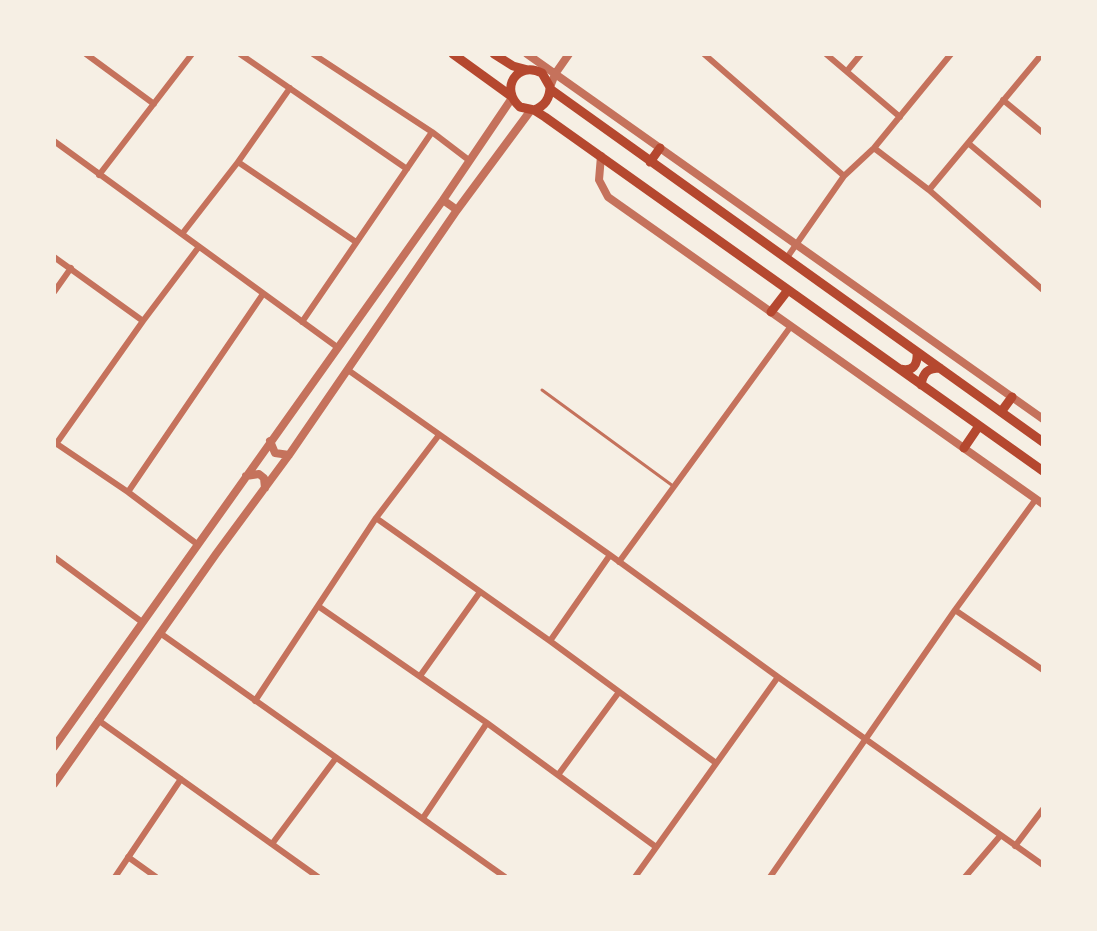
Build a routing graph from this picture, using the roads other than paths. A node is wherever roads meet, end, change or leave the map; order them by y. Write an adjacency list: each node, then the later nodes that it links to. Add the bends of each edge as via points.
1 (86, 54): 22 (street)
2 (192, 54): 22 (street)
3 (240, 54): 18 (street)
4 (313, 54): 25 (street)
5 (453, 54): 20 (main road)
6 (494, 54): 15 (main road, via 513,66)
7 (527, 54): 15 (street)
8 (544, 54): 15 (street)
9 (569, 54): 17 (street)
10 (704, 54): 37 (street)
11 (826, 54): 16 (street)
12 (861, 54): 16 (street)
13 (951, 54): 24 (street)
14 (1042, 54): 21 (street)
15 (533, 67): 17 (street); 19 (main road, via 546,77); 20 (main road, via 513,79)
16 (847, 71): 24 (street)
17 (555, 74): 19 (street); 29 (street)
18 (290, 88): 33 (street); 35 (street)
19 (550, 88): 23 (main road, via 548,100); 34 (main road)
20 (512, 97): 23 (main road, via 520,107); 32 (street)
21 (1003, 100): 26 (street); 28 (street)
22 (154, 104): 36 (street)
23 (533, 110): 31 (main road); 41 (street)
24 (900, 117): 30 (street)
25 (432, 132): 32 (street); 35 (street)
26 (1043, 133)
27 (54, 141): 36 (street)
28 (968, 143): 38 (street); 40 (street)
29 (660, 148): 34 (main road); 44 (street)
30 (874, 148): 37 (street); 38 (street)
31 (601, 156): 49 (main road); 53 (street, via 599,180 608,197)
32 (470, 161): 39 (street)
33 (238, 162): 42 (street); 43 (street)
34 (650, 162): 47 (main road)
35 (407, 169): 43 (street)
36 (99, 175): 42 (street)
37 (844, 176): 44 (street)
38 (929, 190): 50 (street)
39 (443, 200): 41 (street); 57 (street)
40 (1043, 206)
41 (458, 210): 61 (street)
42 (182, 234): 45 (street)
43 (356, 242): 55 (street)
44 (796, 244): 47 (street); 64 (street)
45 (198, 248): 52 (street); 54 (street)
46 (54, 256): 48 (street)
47 (786, 259): 58 (main road)
48 (71, 268): 51 (street); 54 (street)
49 (788, 290): 53 (main road); 59 (main road)
50 (1043, 290)
51 (54, 292)
52 (263, 294): 55 (street); 78 (street)
53 (771, 312): 56 (street)
54 (143, 321): 71 (street)
55 (302, 322): 57 (street)
56 (791, 326): 72 (street); 76 (street)
57 (337, 347): 69 (street)
58 (917, 352): 59 (main road, via 913,368); 60 (main road)
59 (898, 368): 62 (main road)
60 (940, 368): 62 (main road, via 928,369); 65 (main road)
61 (348, 370): 68 (street); 73 (street)
62 (921, 385): 67 (main road)
63 (542, 390): 76 (lane)
64 (1012, 397): 65 (main road); 66 (street)
65 (1001, 412): 70 (main road)
66 (1043, 419)
67 (979, 426): 72 (main road); 74 (main road)
68 (439, 435): 80 (street); 82 (street)
69 (270, 441): 73 (street, via 275,453); 75 (street)
70 (1043, 442)
71 (55, 443): 78 (street)
72 (964, 448): 79 (street)
73 (289, 454): 77 (street)
74 (1043, 471)
75 (246, 476): 77 (street, via 259,474); 81 (street)
76 (674, 487): 84 (street)
77 (266, 488): 89 (street)
78 (128, 492): 81 (street)
79 (1039, 502): 87 (street)
80 (376, 518): 85 (street); 86 (street)
81 (197, 544): 88 (street)
82 (610, 555): 84 (street); 90 (street)
83 (55, 560): 88 (street)
84 (620, 562): 93 (street)
85 (480, 592): 90 (street); 92 (street)
86 (318, 606): 92 (street); 95 (street)
87 (955, 610): 91 (street); 98 (street)
88 (142, 622): 99 (street)
89 (160, 633): 95 (street); 96 (street)
90 (550, 641): 94 (street)
91 (1043, 670)
92 (420, 676): 97 (street)
93 (778, 677): 98 (street); 101 (street)
94 (619, 692): 101 (street); 102 (street)
95 (255, 701): 100 (street)
96 (98, 720): 103 (street); 104 (street)
97 (487, 723): 102 (street); 106 (street)
98 (865, 740): 107 (street); 119 (street)
99 (54, 747)
100 (336, 758): 106 (street); 108 (street)
101 (716, 763): 110 (street)
102 (558, 775): 110 (street)
103 (182, 780): 108 (street); 111 (street)
104 (54, 784)
105 (1043, 808): 109 (street)
106 (423, 818): 114 (street)
107 (1000, 836): 109 (street); 120 (street)
108 (272, 844): 113 (street)
109 (1015, 846): 112 (street)
110 (656, 847): 118 (street)
111 (128, 857): 115 (street); 116 (street)
112 (1043, 865)
113 (309, 874): 117 (street)
114 (503, 876)
115 (115, 877)
116 (156, 877)
117 (318, 877)
118 (635, 877)
119 (770, 877)
120 (965, 877)

